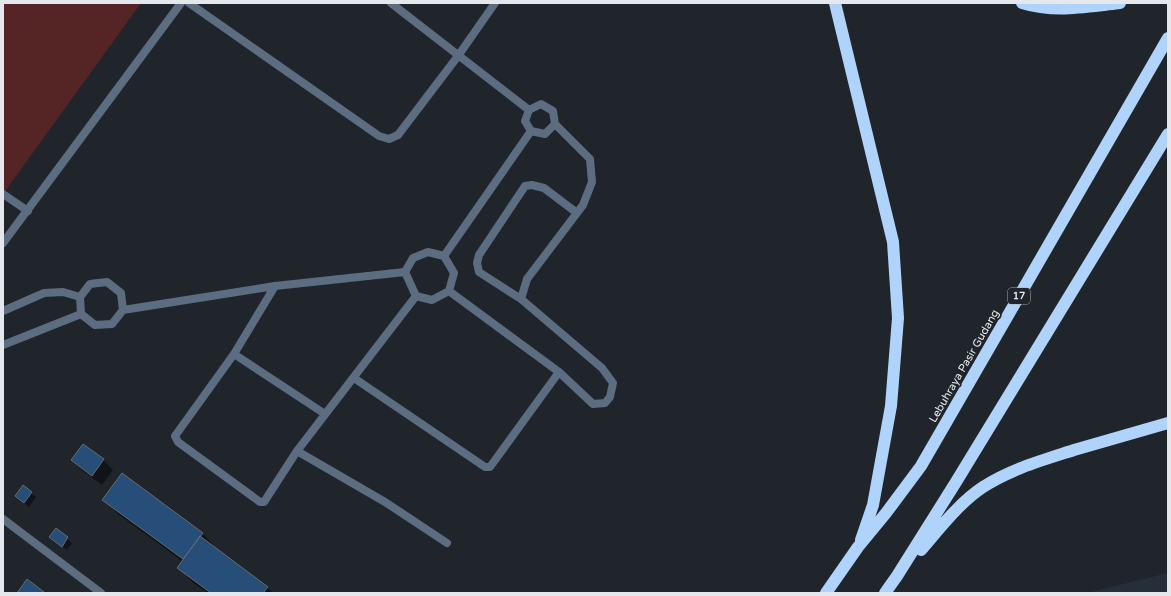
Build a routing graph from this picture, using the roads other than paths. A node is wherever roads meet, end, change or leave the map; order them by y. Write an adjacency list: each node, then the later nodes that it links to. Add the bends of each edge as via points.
1 (181, 3): 15 (street)
2 (189, 3): 9 (street, via 379,136 389,139 398,135)
3 (392, 3): 9 (street)
4 (835, 3): 37 (highway, via 893,242 898,318 892,406 873,505)
5 (1022, 3): 6 (highway, via 1072,9)
6 (1120, 3)
7 (494, 4): 9 (street)
8 (1168, 38): 37 (highway, Lebuhraya Pasir Gudang / 17, via 921,466)
9 (458, 56): 10 (street)
10 (528, 110): 11 (street, via 541,104 553,111); 12 (street, via 525,121)
11 (555, 124): 12 (street, via 545,134); 16 (street, via 590,159 592,182)
12 (531, 131): 18 (street)
13 (1168, 134): 38 (highway)
14 (3, 194): 15 (street)
15 (28, 211): 17 (street)
16 (577, 213): 24 (street, via 526,279); 24 (street, via 544,188 524,186 479,255 479,272)
17 (3, 243)
18 (444, 256): 19 (street, via 428,252 413,258); 21 (street, via 454,272)
19 (405, 272): 20 (street); 22 (street)
20 (275, 286): 25 (street); 29 (street)
21 (449, 291): 22 (street, via 432,300); 30 (street)
22 (416, 296): 31 (street)
23 (80, 297): 25 (street, via 90,284 107,282 121,293); 26 (street, via 62,292 44,292); 27 (street)
24 (521, 299): 30 (street, via 602,368 612,383 610,397 604,403 593,404)
25 (122, 310): 27 (street, via 112,324 95,325)
26 (3, 311)
27 (81, 314): 28 (street)
28 (3, 346)
29 (234, 354): 32 (street); 34 (street, via 175,436 178,442 260,502 264,502)
30 (559, 372): 31 (street, via 490,467 485,467)
31 (354, 378): 32 (street)
32 (325, 414): 34 (street)
33 (1168, 423): 38 (highway, via 1035,462 1008,473 983,488 964,504)
34 (297, 450): 36 (street)
35 (3, 519): 39 (street)
36 (446, 543)
37 (858, 547): 40 (highway, Lebuhraya Pasir Gudang / 17)
38 (897, 576): 41 (highway)
39 (101, 593)
40 (826, 593)
41 (885, 593)

